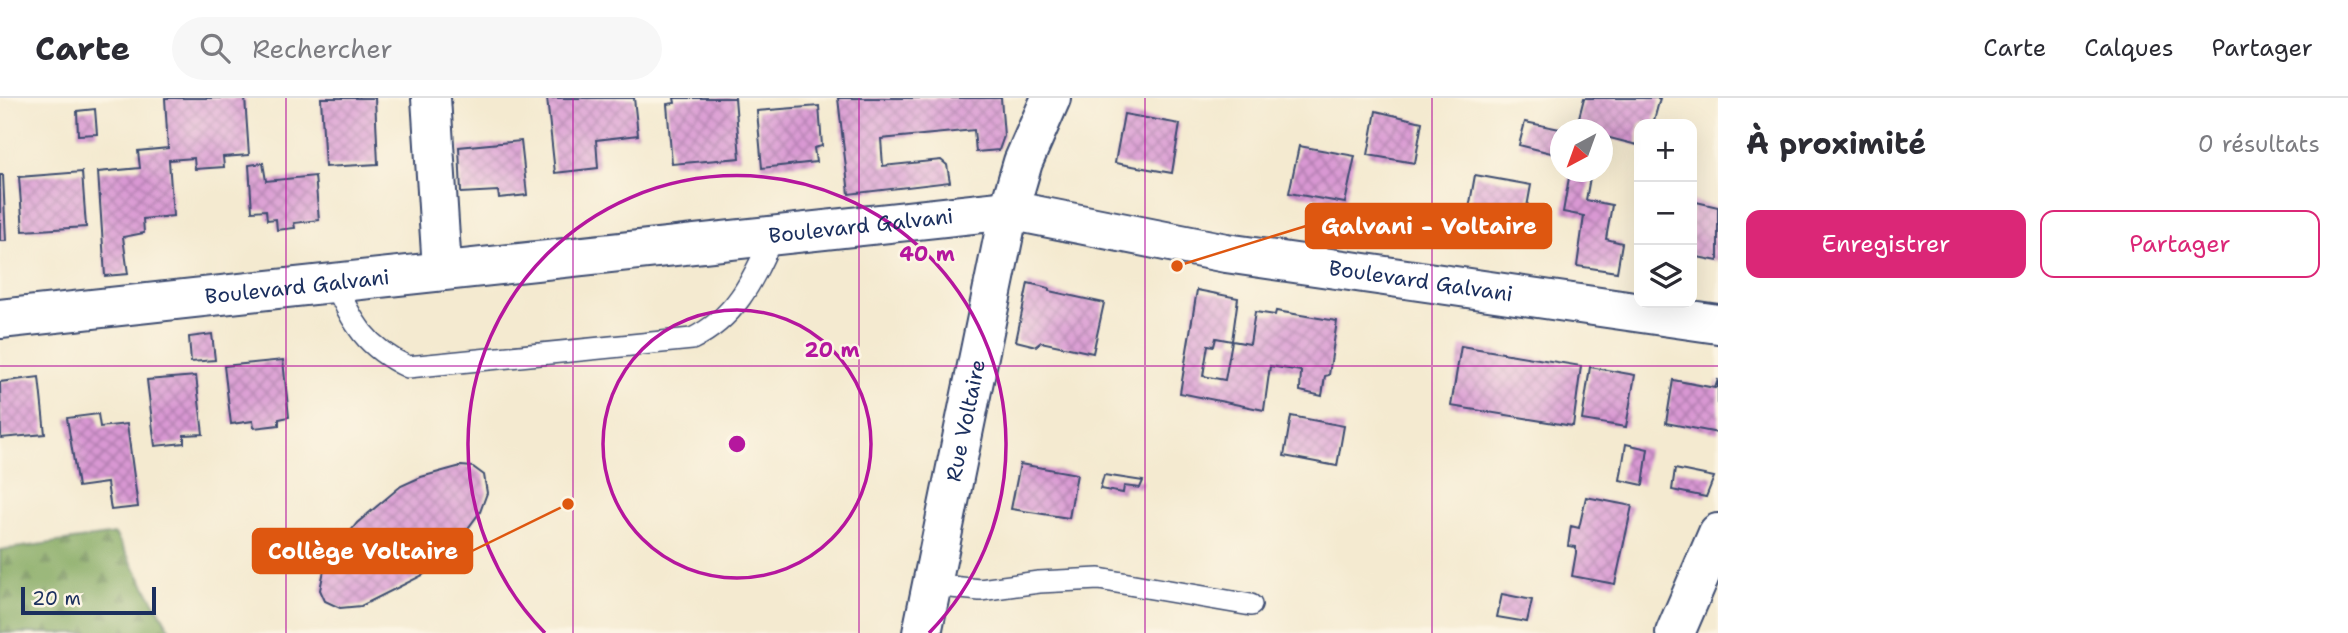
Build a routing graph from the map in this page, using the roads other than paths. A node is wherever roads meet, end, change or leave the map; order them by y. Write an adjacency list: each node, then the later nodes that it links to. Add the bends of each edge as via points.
1 (431, 98): 5 (street)
2 (1051, 98): 3 (street, Rue Voltaire, via 1023,162)
3 (1009, 209): 4 (street, Boulevard Galvani); 8 (street, Boulevard Galvani, via 1226,253); 10 (street, Rue Voltaire)
4 (773, 236): 5 (street, Boulevard Galvani); 6 (lane, via 750,285 729,314 692,339 664,342 408,367 363,338)
5 (442, 270): 6 (street, Boulevard Galvani)
6 (334, 282): 7 (street, Boulevard Galvani)
7 (0, 319)
8 (1718, 324)
9 (1718, 534): 13 (street)
10 (932, 584): 11 (lane, via 980,590 1099,579); 12 (street, Rue Voltaire)
11 (1251, 605)
12 (922, 633)
13 (1675, 633)

